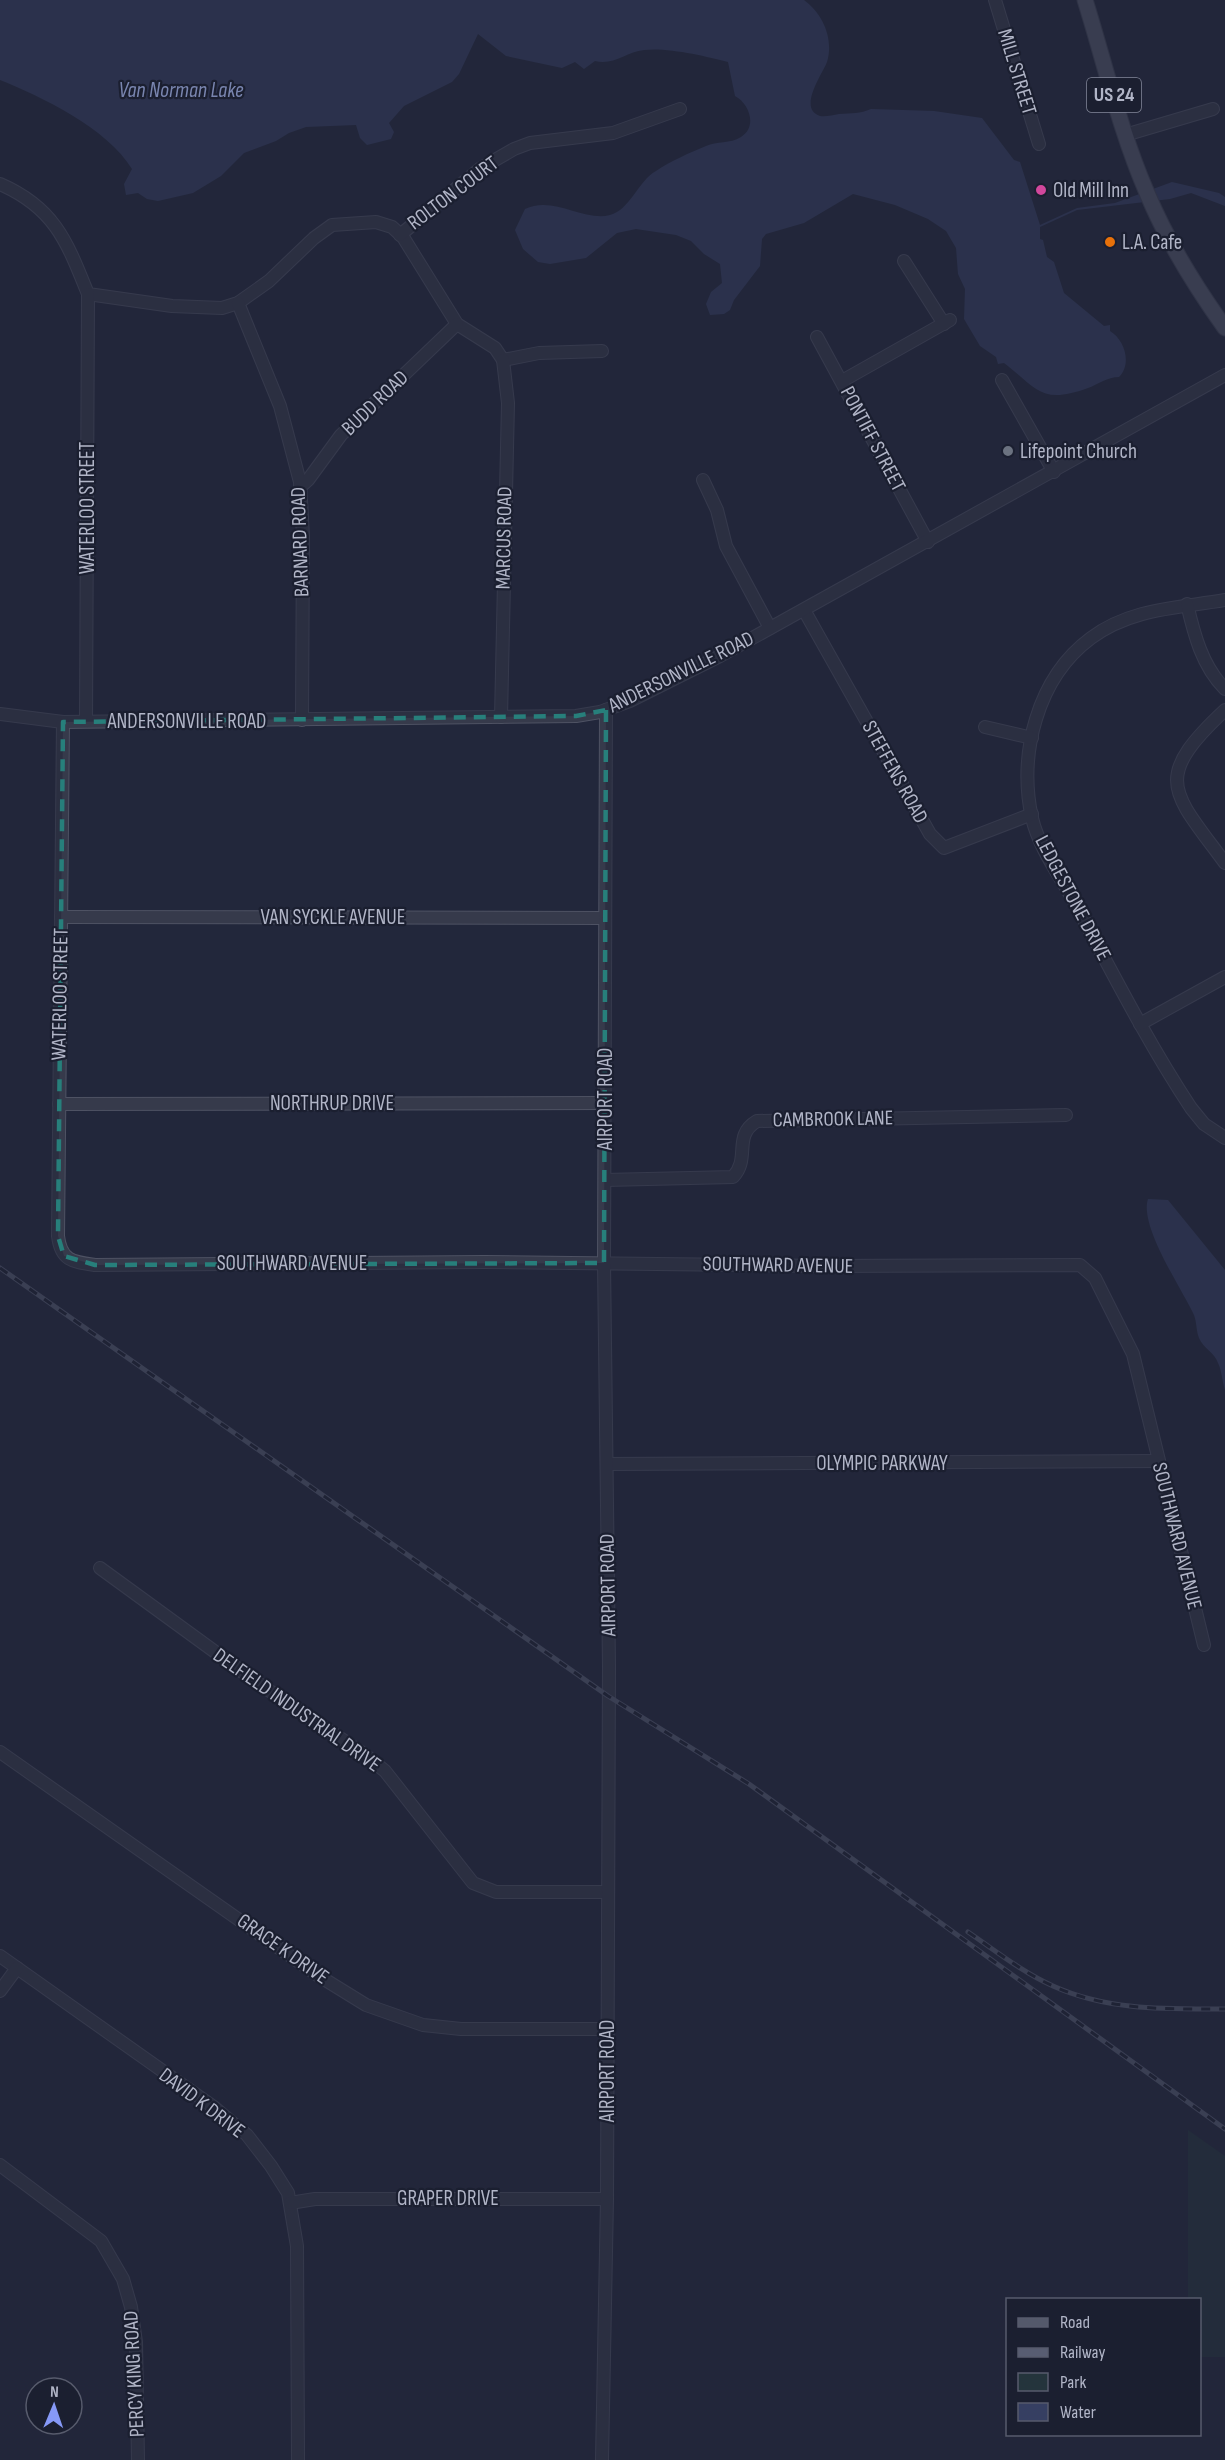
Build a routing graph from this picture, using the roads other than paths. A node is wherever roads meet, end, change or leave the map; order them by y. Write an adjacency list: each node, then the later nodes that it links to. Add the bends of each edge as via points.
1 (995, 0): 6 (street, MILL STREET)
2 (1085, 0): 5 (main road, US 24)
3 (680, 109): 8 (street, ROLTON COURT, via 613,133 530,142 514,149 481,168)
4 (1213, 109): 5 (street)
5 (1125, 135): 13 (main road, US 24, via 1175,251)
6 (1039, 144)
7 (0, 184): 10 (street, WATERLOO STREET, via 48,214 78,264)
8 (400, 235): 11 (street, via 392,227 376,222 332,225); 12 (street)
9 (904, 261): 19 (street, via 947,322)
10 (88, 294): 11 (street, via 172,306 222,308); 35 (street, WATERLOO STREET)
11 (238, 303): 22 (street, BARNARD ROAD, via 280,406)
12 (456, 324): 16 (street, via 495,348); 22 (street, BUDD ROAD, via 341,435)
13 (1225, 328)
14 (817, 337): 19 (street, PONTIFF STREET)
15 (602, 351): 16 (street, via 539,353)
16 (503, 360): 32 (street, MARCUS ROAD, via 508,402)
17 (1225, 375): 20 (street, ANDERSONVILLE ROAD)
18 (1002, 380): 20 (street)
19 (842, 381): 23 (street, PONTIFF STREET)
20 (1054, 472): 23 (street, ANDERSONVILLE ROAD)
21 (703, 480): 27 (street, via 717,510 726,546)
22 (300, 487): 33 (street, BARNARD ROAD)
23 (928, 542): 26 (street, ANDERSONVILLE ROAD)
24 (1225, 600): 25 (street, LEDGESTONE DRIVE)
25 (1187, 604): 28 (street, via 1200,650); 37 (street, LEDGESTONE DRIVE, via 1155,609 1092,637 1068,659 1046,689)
26 (804, 610): 27 (street, ANDERSONVILLE ROAD); 38 (street, STEFFENS ROAD, via 939,845 944,848 959,844)
27 (770, 628): 29 (street, ANDERSONVILLE ROAD, via 638,698)
28 (1225, 689)
29 (606, 710): 32 (street, ANDERSONVILLE ROAD, via 576,716); 41 (street, AIRPORT ROAD)
30 (1225, 710): 39 (street, via 1188,748 1176,774 1178,794)
31 (0, 714): 34 (street, ANDERSONVILLE ROAD)
32 (501, 717): 33 (street, ANDERSONVILLE ROAD)
33 (302, 720): 35 (street, ANDERSONVILLE ROAD)
34 (63, 722): 35 (street, ANDERSONVILLE ROAD); 40 (street, WATERLOO STREET)
35 (86, 722)
36 (985, 727): 37 (street)
37 (1032, 738): 38 (street, LEDGESTONE DRIVE, via 1028,786)
38 (1032, 814): 43 (street, LEDGESTONE DRIVE, via 1039,839)
39 (1225, 863)
40 (61, 917): 41 (street, VAN SYCKLE AVENUE); 45 (street, WATERLOO STREET)
41 (605, 918): 44 (street, AIRPORT ROAD)
42 (1225, 977): 43 (street)
43 (1140, 1024): 47 (street, LEDGESTONE DRIVE, via 1191,1108 1204,1124)
44 (605, 1103): 45 (street, NORTHRUP DRIVE); 48 (street, AIRPORT ROAD)
45 (59, 1104): 49 (street, WATERLOO STREET, via 58,1236 63,1256)
46 (1066, 1115): 48 (street, CAMBROOK LANE, via 757,1121 743,1133 742,1160 733,1177)
47 (1225, 1138)
48 (605, 1180): 50 (street, AIRPORT ROAD)
49 (71, 1262): 50 (street, SOUTHWARD AVENUE)
50 (604, 1263): 51 (street, SOUTHWARD AVENUE, via 1080,1264 1095,1278 1133,1354); 52 (street, AIRPORT ROAD)
51 (1158, 1461): 52 (street, OLYMPIC PARKWAY); 54 (street, SOUTHWARD AVENUE)
52 (607, 1464): 56 (street, AIRPORT ROAD)
53 (100, 1568): 56 (street, DELFIELD INDUSTRIAL DRIVE, via 385,1771 473,1883 496,1892)
54 (1204, 1646)
55 (0, 1752): 60 (street, GRACE K DRIVE, via 366,2005 442,2028)
56 (608, 1892): 60 (street, AIRPORT ROAD)
57 (0, 1956): 58 (street, DAVID K DRIVE)
58 (16, 1968): 59 (street); 63 (street, DAVID K DRIVE, via 231,2121 271,2166)
59 (0, 1991)
60 (607, 2028): 62 (street, AIRPORT ROAD)
61 (0, 2165): 64 (street, PERCY KING ROAD, via 101,2241 123,2279 136,2342)
62 (607, 2199): 63 (street, GRAPER DRIVE, via 315,2199); 66 (street, AIRPORT ROAD)
63 (290, 2203): 65 (street, DAVID K DRIVE, via 297,2246)
64 (138, 2460)
65 (298, 2460)
66 (602, 2460)

